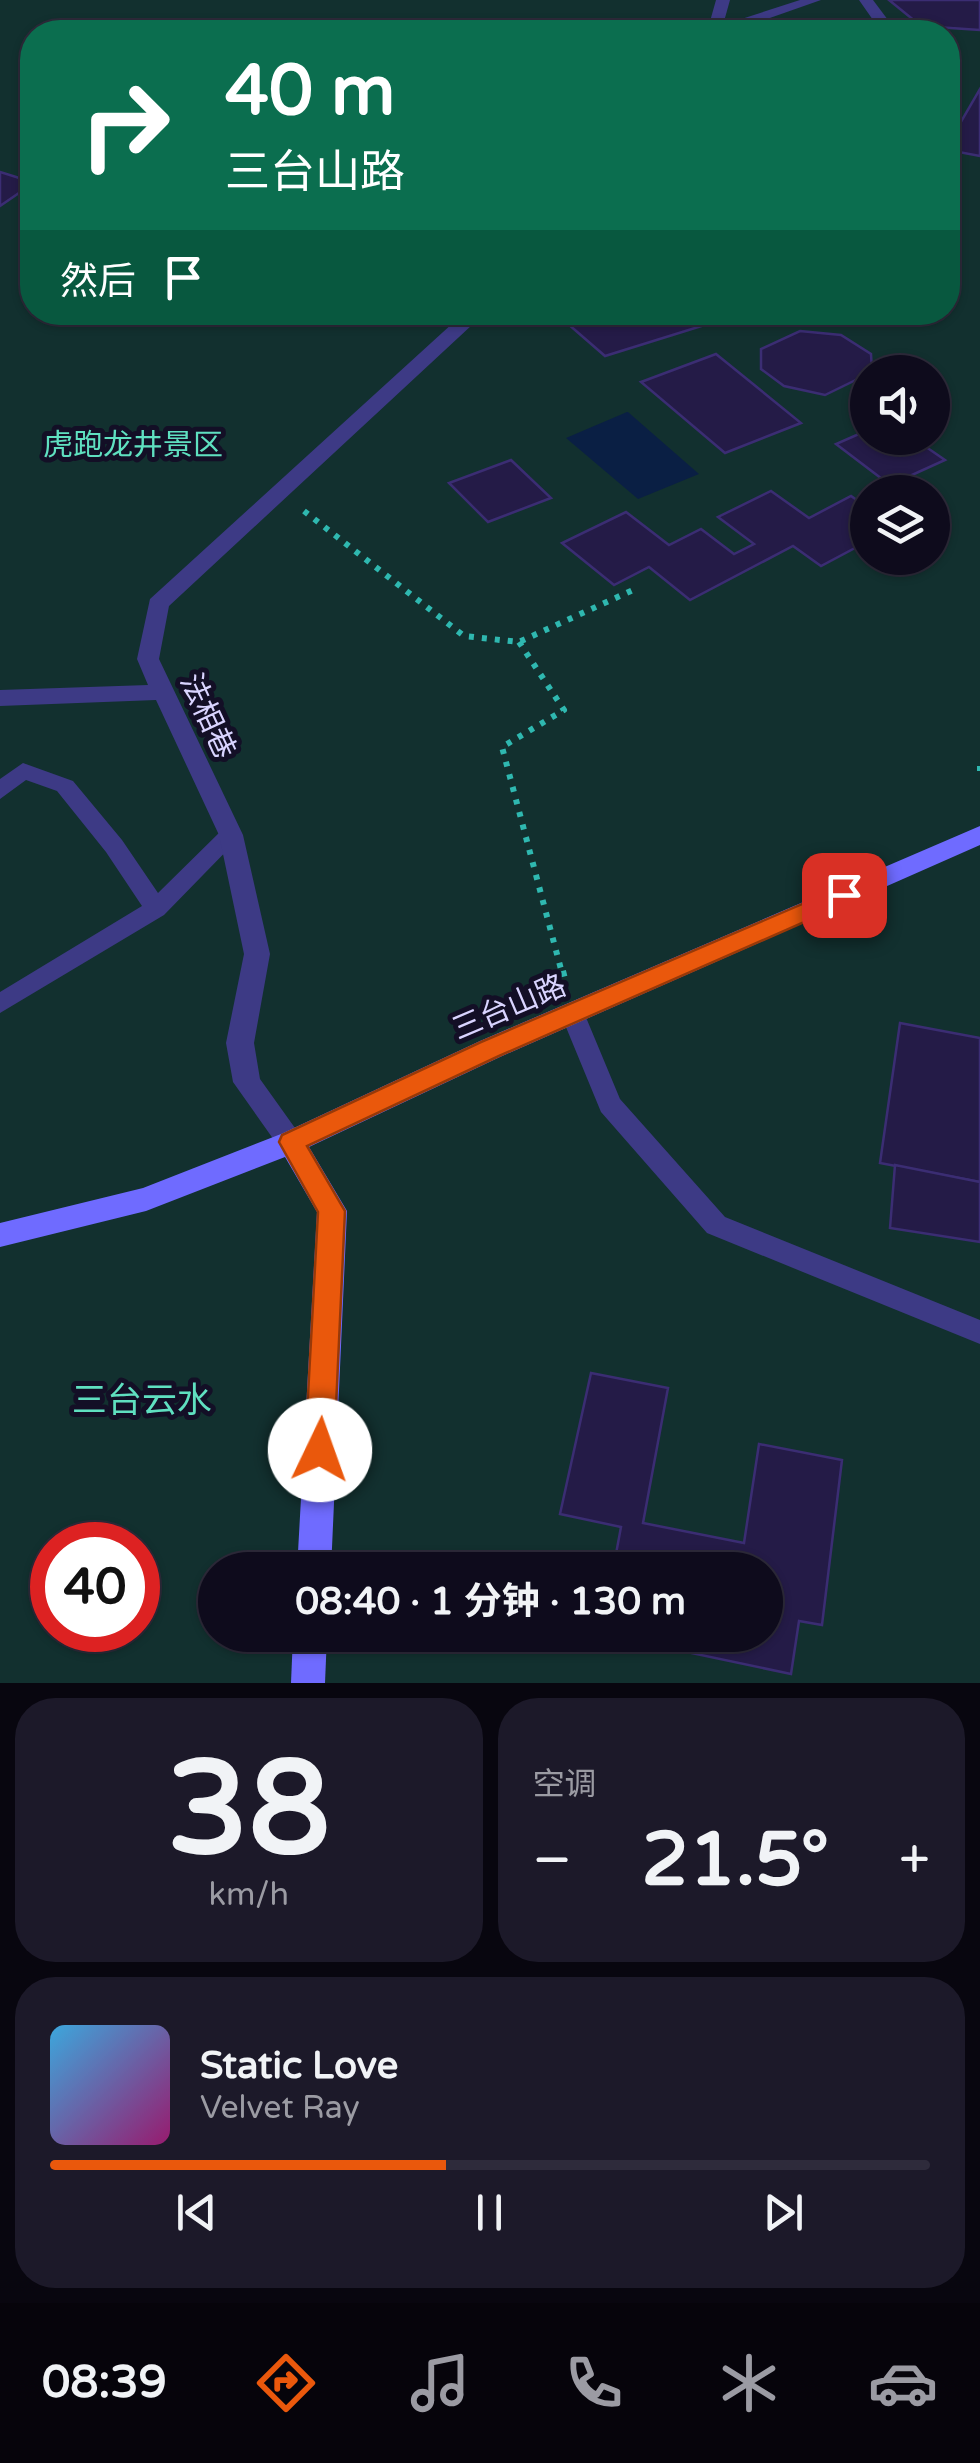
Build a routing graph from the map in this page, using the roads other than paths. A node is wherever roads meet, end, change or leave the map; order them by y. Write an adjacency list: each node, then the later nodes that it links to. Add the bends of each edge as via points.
1 (814, 0): 3 (lane)
2 (866, 0): 4 (lane)
3 (753, 20)
4 (884, 20)
5 (463, 325): 6 (street, 法相巷, via 158,604 148,659)
6 (164, 692): 7 (street); 9 (street, 法相巷)
7 (0, 698)
8 (0, 792): 11 (lane, via 24,771 64,786)
9 (231, 834): 11 (lane); 14 (street, 法相巷, via 258,954 240,1043 247,1082)
10 (980, 835): 13 (street, 三台山路)
11 (156, 909): 12 (lane)
12 (0, 1004)
13 (573, 1014): 14 (street, 三台山路); 16 (lane, via 610,1105 716,1225)
14 (292, 1142): 15 (street, 三台山路, via 146,1199); 17 (street, via 332,1211)
15 (0, 1235)
16 (980, 1332)
17 (315, 1552)
18 (309, 1652): 19 (street)
19 (308, 1683)

